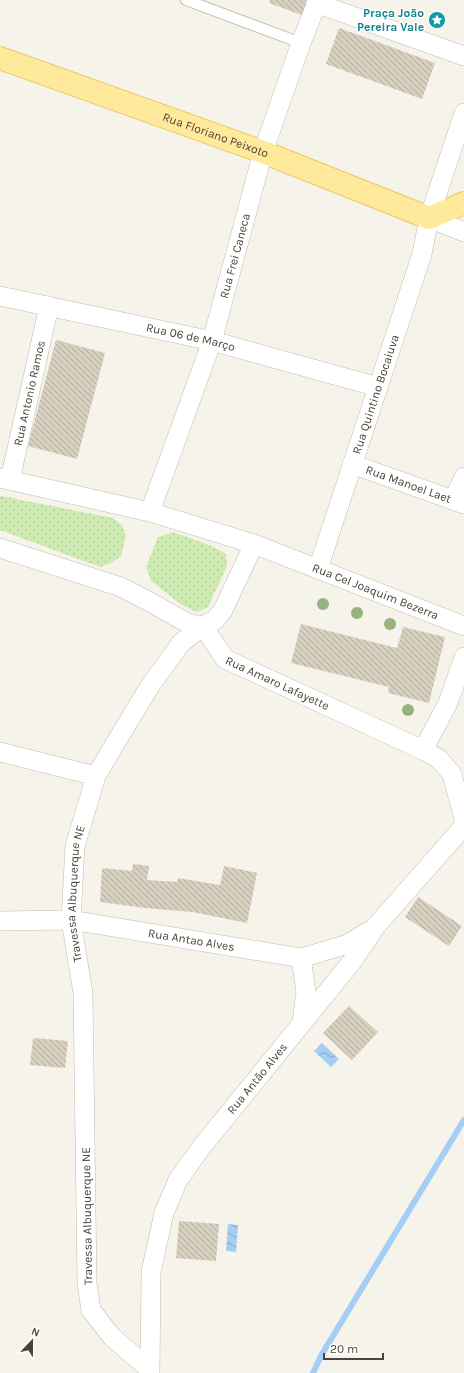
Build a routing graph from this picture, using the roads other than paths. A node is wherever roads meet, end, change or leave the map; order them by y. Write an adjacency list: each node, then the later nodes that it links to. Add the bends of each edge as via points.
1 (186, 0): 3 (lane)
2 (317, 2): 3 (street, Rua Frei Caneca); 4 (street)
3 (301, 43): 7 (street, Rua Frei Caneca)
4 (464, 56)
5 (0, 58): 7 (main road, Rua Floriano Peixoto)
6 (464, 113): 9 (street, Rua Quintino Bocaiuva)
7 (263, 152): 9 (main road, Rua Floriano Peixoto); 13 (street, Rua Frei Caneca)
8 (464, 203): 9 (main road)
9 (429, 218): 10 (street); 14 (street, Rua Quintino Bocaiuva, via 422,254)
10 (464, 232)
11 (0, 296): 12 (street, Rua 06 de Março)
12 (49, 306): 13 (street, Rua 06 de Março); 17 (street, Rua Antonio Ramos)
13 (212, 341): 14 (street, Rua 06 de Março); 19 (street, Rua Frei Caneca)
14 (378, 387): 15 (street, Rua Quintino Bocaiuva)
15 (352, 464): 18 (street, Rua Manoel Laet); 22 (street, Rua Quintino Bocaiuva)
16 (464, 477): 18 (street)
17 (5, 479): 19 (street)
18 (459, 502)
19 (150, 512): 20 (street)
20 (254, 544): 22 (street, Rua Cel Joaquim Bezerra); 23 (street, Travessa Albuquerque NE, via 223,610 215,620)
21 (0, 548): 23 (street, via 121,587 189,624)
22 (318, 569): 24 (street, Rua Cel Joaquim Bezerra)
23 (203, 626): 27 (street, Rua Amaro Lafayette, via 225,659); 29 (street, Travessa Albuquerque NE, via 181,643 150,686)
24 (464, 626)
25 (464, 657): 26 (street)
26 (456, 700): 27 (street)
27 (423, 750): 30 (street, Rua Amaro Lafayette, via 439,759 452,774)
28 (0, 752): 29 (street)
29 (96, 776): 32 (street, Travessa Albuquerque NE, via 75,846)
30 (464, 819)
31 (464, 826): 34 (street, Rua Antão Alves)
32 (71, 920): 33 (street, Rua Antao Alves); 35 (street, Rua Antao Alves); 37 (street, Travessa Albuquerque NE, via 83,993 90,1310 112,1337)
33 (0, 921)
34 (376, 926): 35 (street, Rua Antao Alves, via 348,944); 36 (street, Rua Antão Alves, via 354,959)
35 (301, 958): 36 (street, via 306,992)
36 (302, 1023): 37 (street, Rua Antão Alves, via 178,1180 164,1213 151,1272)
37 (150, 1371)

